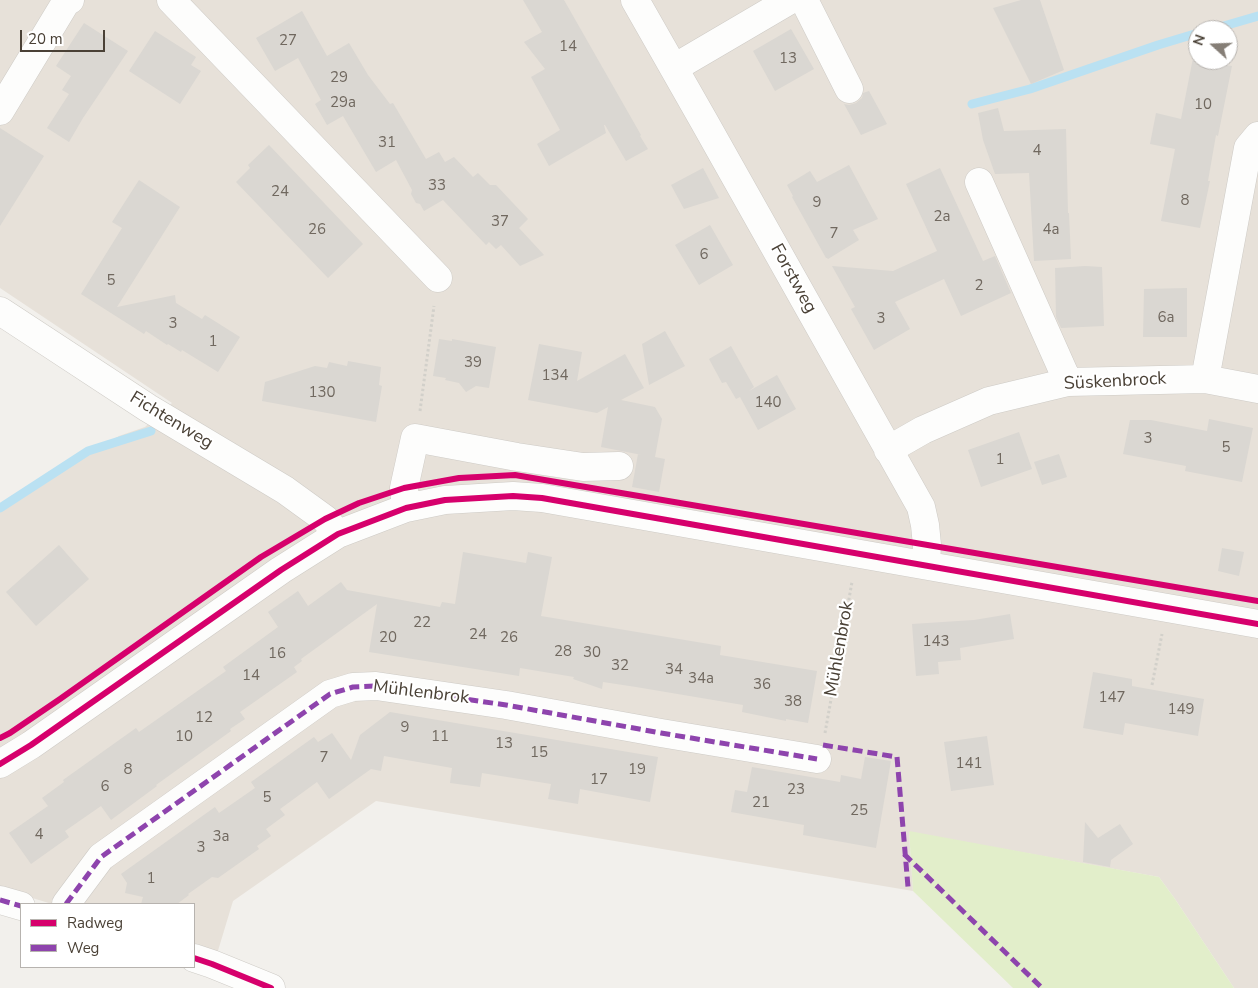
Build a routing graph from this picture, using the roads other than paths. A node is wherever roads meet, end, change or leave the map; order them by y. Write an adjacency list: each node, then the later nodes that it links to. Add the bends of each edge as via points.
1 (70, 0): 8 (street)
2 (171, 0): 12 (street)
3 (635, 0): 6 (street, Forstweg)
4 (790, 0): 6 (street)
5 (804, 0): 7 (street)
6 (674, 68): 17 (street, Forstweg)
7 (849, 89)
8 (0, 110)
9 (1258, 136): 11 (street, via 1248,148)
10 (978, 182): 15 (street)
11 (1250, 182): 14 (street)
12 (438, 278)
13 (0, 311): 20 (street, Fichtenweg, via 148,408 285,490 325,519)
14 (1205, 379): 15 (street, Süskenbrock); 16 (street, Süskenbrock)
15 (1068, 382): 17 (street, Süskenbrock, via 989,401 923,430)
16 (1258, 389)
17 (888, 450): 21 (street, Forstweg, via 921,507 926,525)
18 (618, 466): 19 (street, via 583,467 415,438 404,488)
19 (406, 508): 20 (street); 21 (street, via 445,500 513,496 542,498)
20 (338, 534): 24 (street)
21 (926, 565): 22 (street)
22 (1258, 624)
23 (821, 747): 26 (street, Mühlenbrok, via 661,733 506,705 376,686 354,687 330,694 101,857)
24 (0, 764)
25 (0, 900): 27 (street)
26 (67, 903)
27 (20, 906)
28 (195, 958): 29 (street)
29 (271, 988)

